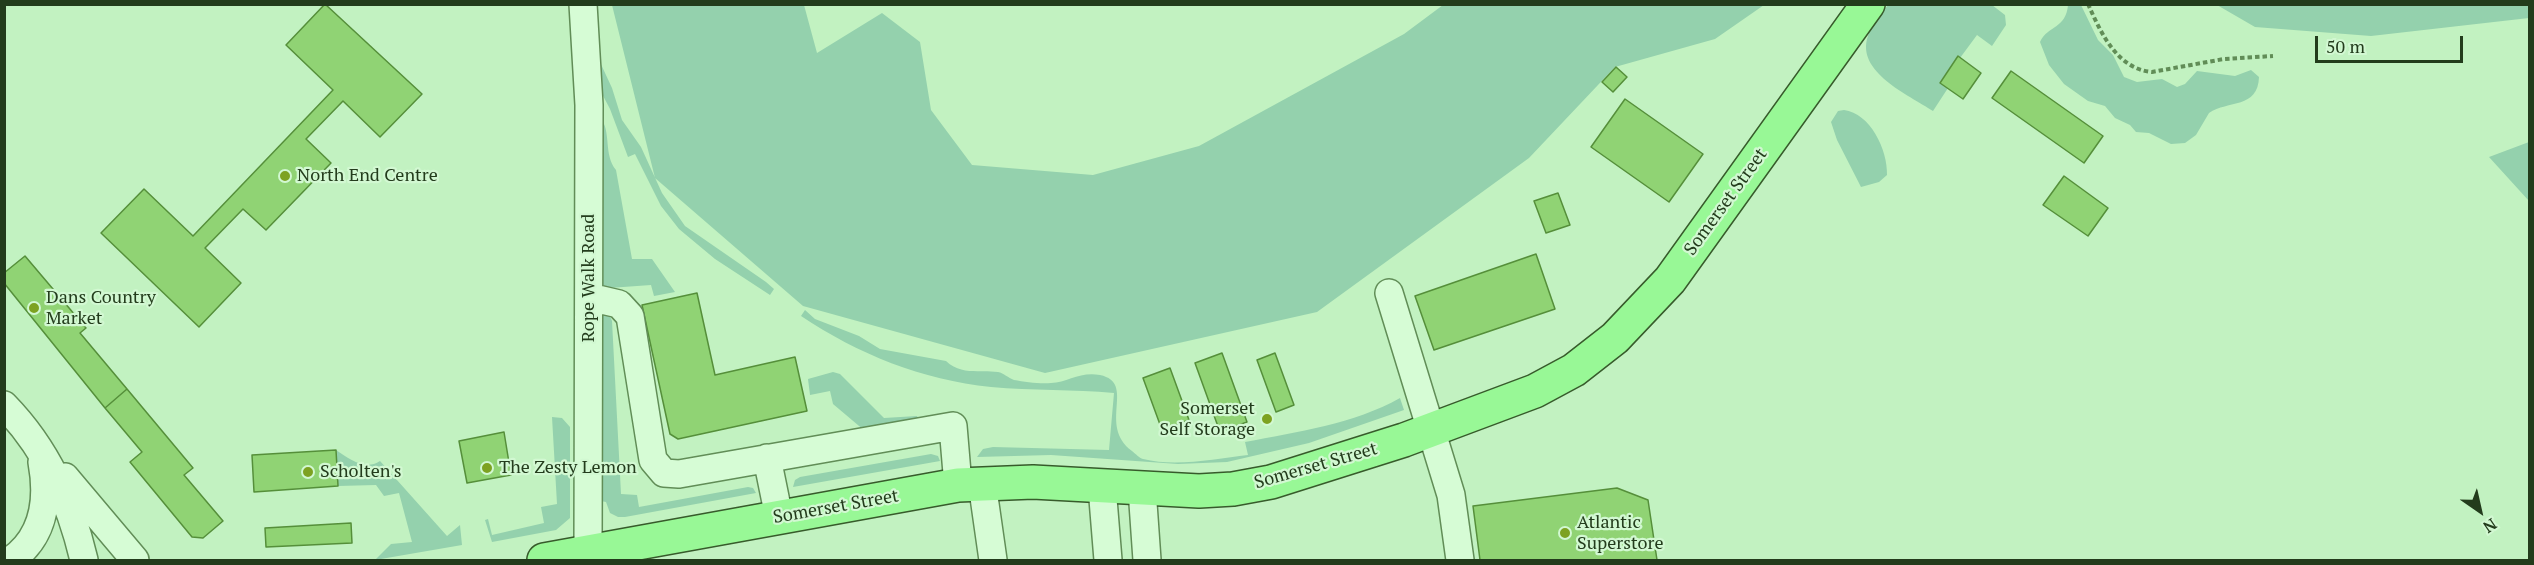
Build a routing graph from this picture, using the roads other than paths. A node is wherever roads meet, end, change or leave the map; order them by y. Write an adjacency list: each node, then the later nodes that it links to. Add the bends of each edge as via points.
1 (583, 4): 4 (street, Rope Walk Road, via 589,93)
2 (1868, 4): 6 (main road, Somerset Street, via 1670,280 1615,338 1574,370 1535,391)
3 (1389, 293): 6 (street)
4 (589, 297): 8 (street, via 620,304 630,316 653,460 660,470 678,474); 13 (street, Rope Walk Road)
5 (4, 405): 7 (street)
6 (1431, 430): 11 (main road, Somerset Street, via 1271,483 1199,491); 21 (street, via 1451,495)
7 (39, 446): 14 (street, via 45,478 41,522 25,549); 15 (street, via 64,495); 16 (street)
8 (767, 458): 9 (street, via 953,426); 12 (street)
9 (970, 484): 10 (main road, Somerset Street, via 1034,482); 12 (main road, Somerset Street); 18 (street)
10 (1102, 487): 11 (main road, Somerset Street); 19 (street)
11 (1142, 489): 20 (street)
12 (779, 517): 13 (main road, Somerset Street)
13 (588, 552): 17 (main road, Somerset Street)
14 (11, 561)
15 (84, 561)
16 (135, 561)
17 (544, 561)
18 (993, 561)
19 (1108, 561)
20 (1147, 561)
21 (1460, 561)

